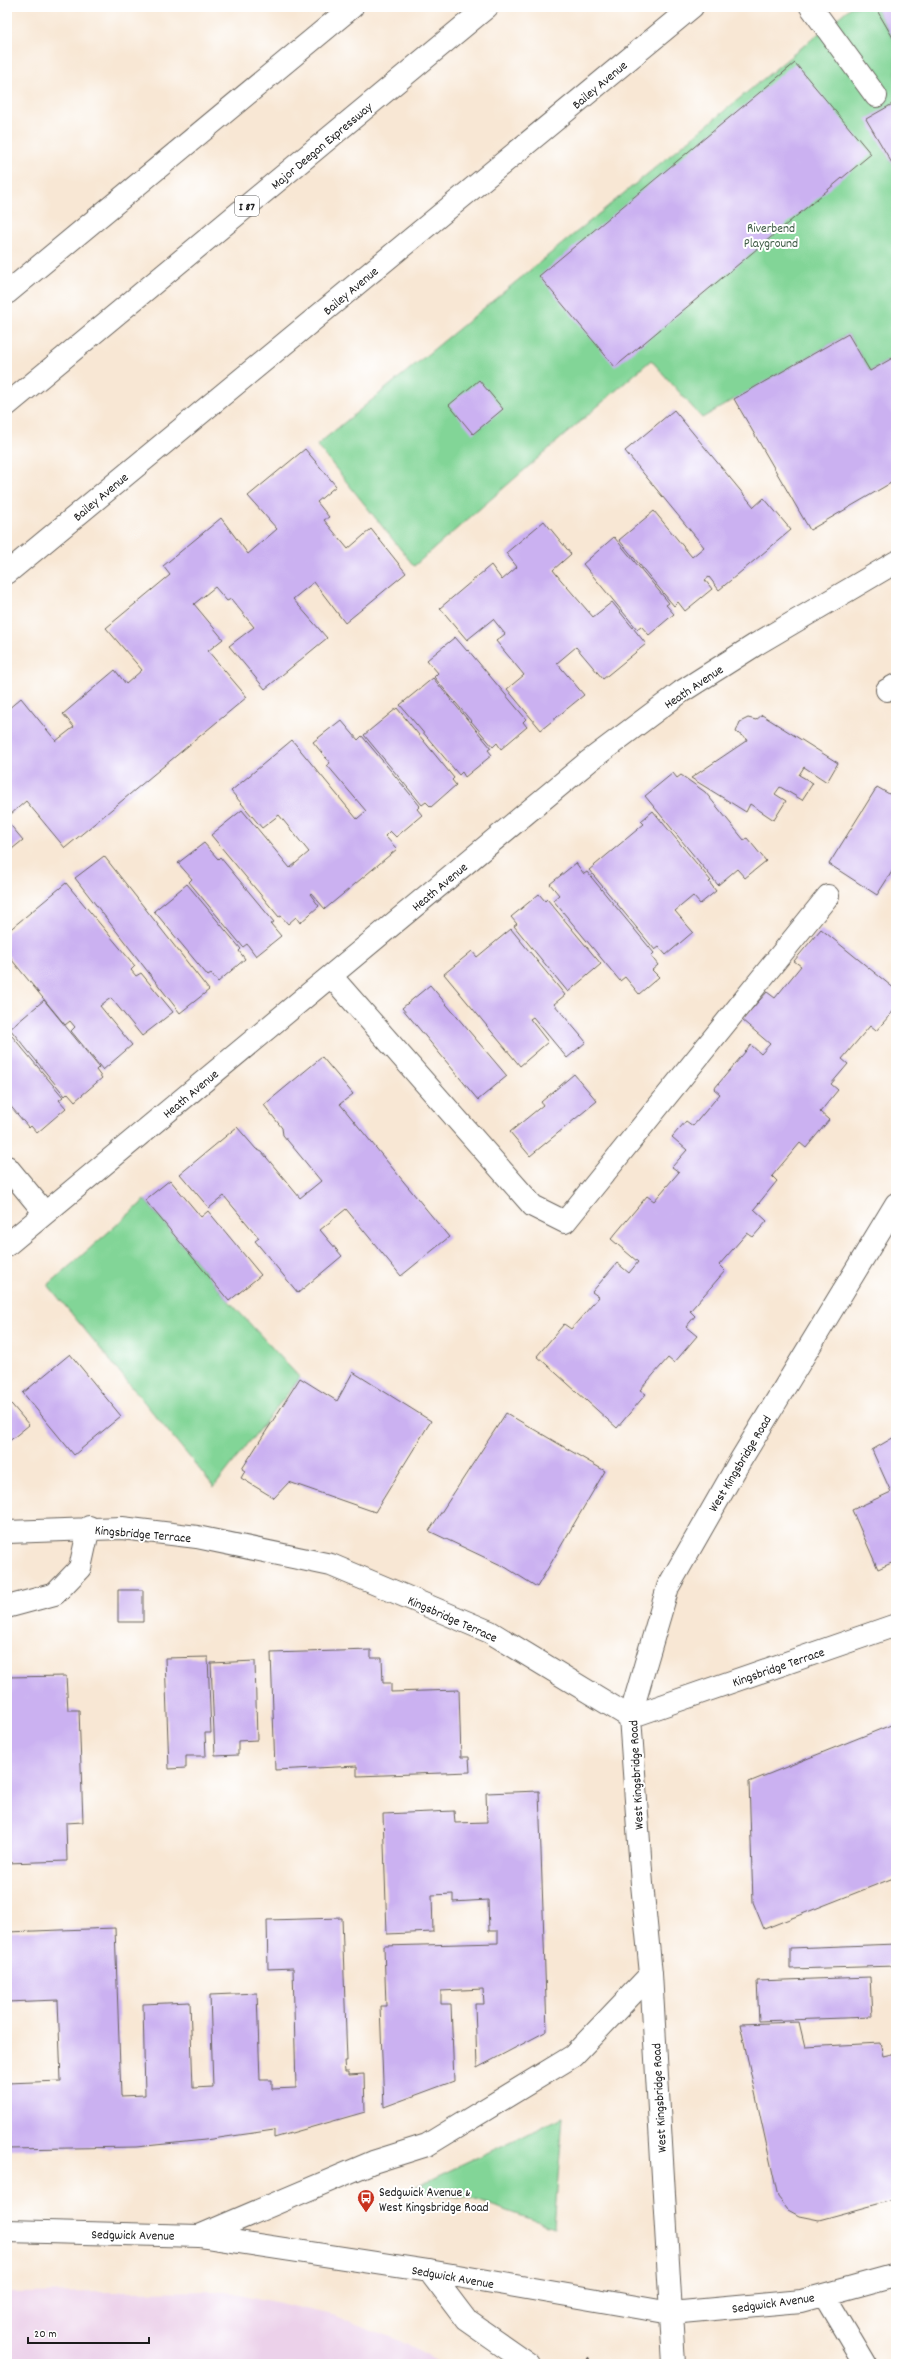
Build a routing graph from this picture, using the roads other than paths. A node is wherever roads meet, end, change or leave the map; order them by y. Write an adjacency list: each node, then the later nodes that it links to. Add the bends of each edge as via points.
1 (352, 7): 6 (main road)
2 (488, 7): 7 (main road, Major Deegan Expressway / I 87)
3 (692, 7): 9 (main road, Bailey Avenue)
4 (811, 7): 5 (main road)
5 (876, 96)
6 (7, 293)
7 (7, 405)
8 (896, 562): 11 (main road, Heath Avenue, via 681,692 589,761)
9 (7, 572)
10 (828, 896): 11 (main road, via 565,1222 533,1206)
11 (331, 976): 14 (main road, Heath Avenue)
12 (7, 1167): 14 (main road)
13 (896, 1204): 20 (main road, West Kingsbridge Road, via 740,1461 668,1587)
14 (45, 1213): 15 (main road, Heath Avenue)
15 (7, 1244)
16 (89, 1527): 17 (main road, Kingsbridge Terrace); 18 (main road, via 80,1568 56,1594); 20 (main road, Kingsbridge Terrace, via 122,1528 197,1538 331,1565 490,1632)
17 (7, 1532)
18 (7, 1607)
19 (896, 1625): 20 (main road, Kingsbridge Terrace)
20 (630, 1717): 21 (main road, West Kingsbridge Road)
21 (650, 1974): 23 (main road, via 573,2056 427,2145 373,2162); 27 (main road, West Kingsbridge Road)
22 (7, 2231): 23 (main road, Sedgwick Avenue)
23 (200, 2236): 24 (main road, Sedgwick Avenue)
24 (429, 2271): 27 (main road, Sedgwick Avenue); 28 (main road, via 466,2320)
25 (896, 2275): 26 (main road, Sedgwick Avenue)
26 (824, 2294): 27 (main road, Sedgwick Avenue, via 801,2300); 30 (main road)
27 (671, 2313): 29 (main road, West Kingsbridge Road)
28 (529, 2364)
29 (674, 2364)
30 (865, 2364)

